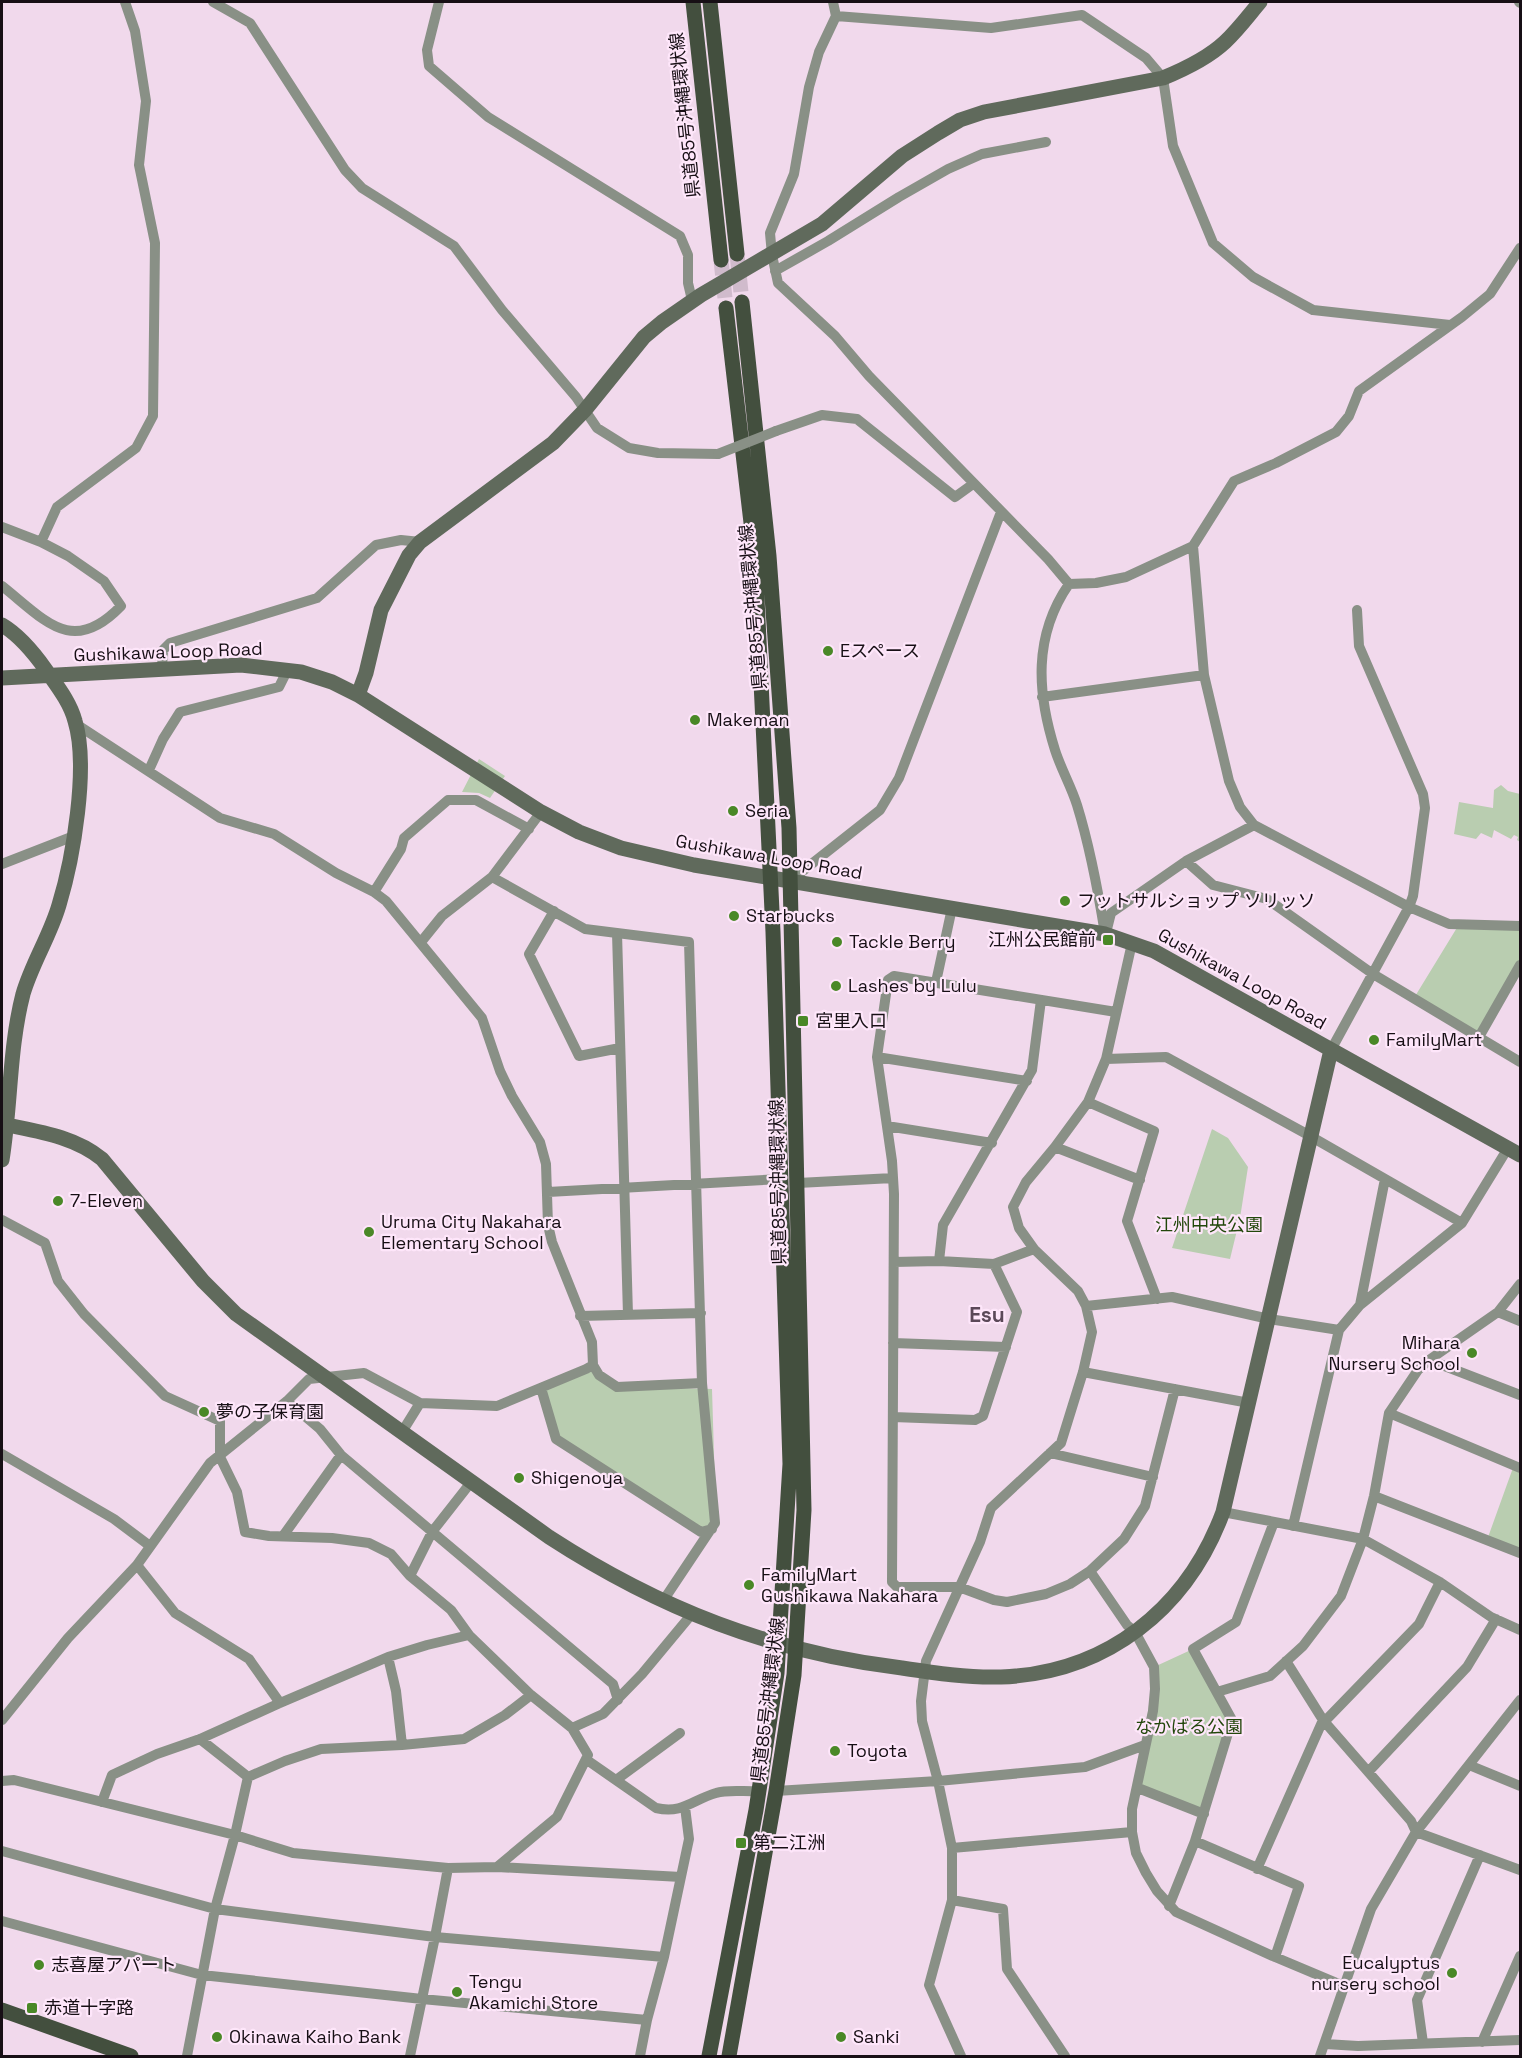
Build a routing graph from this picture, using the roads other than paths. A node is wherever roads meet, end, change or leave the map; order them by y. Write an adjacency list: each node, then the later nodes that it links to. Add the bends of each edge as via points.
1 (125, 2): 24 (street, via 135,32 146,101 139,165 155,243 153,416 136,448 57,507)
2 (213, 2): 20 (street, via 250,23 345,170 362,188 454,246)
3 (439, 2): 16 (street, via 427,50 429,66 488,117 680,236 688,255)
4 (693, 2): 14 (main road, 県道85号沖縄環状線)
5 (710, 2): 12 (main road, 県道85号沖縄環状線)
6 (833, 2): 8 (street)
7 (1260, 2): 9 (street, via 1225,42 1198,62)
8 (836, 16): 9 (street, via 991,28 1082,15 1146,58); 13 (street, via 819,52 809,87 794,174 770,233)
9 (1163, 78): 13 (street, via 960,120 902,156 822,224); 19 (street, via 1173,146 1213,243 1253,277 1313,310)
10 (1046, 142): 15 (street, via 982,154 948,169)
11 (1521, 248): 19 (street, via 1490,294)
12 (737, 254)
13 (772, 255): 15 (street); 16 (street)
14 (721, 260)
15 (775, 271): 21 (street, via 778,283 835,336)
16 (692, 300): 20 (street, via 644,337)
17 (742, 302): 48 (main road, 県道85号沖縄環状線, via 769,556)
18 (726, 308): 47 (main road, 県道85号沖縄環状線, via 755,556)
19 (1450, 325): 26 (street, via 1359,391 1336,432 1234,482)
20 (585, 410): 21 (street, bridge, via 597,428 629,448 658,453 718,454 822,415 857,419 955,497); 25 (street, via 553,443)
21 (973, 484): 22 (street)
22 (1001, 512): 27 (street); 48 (street, via 899,778 880,810)
23 (2, 527): 24 (street)
24 (41, 542): 28 (street, via 104,581 121,606 106,622 75,633 54,627)
25 (420, 542): 31 (street, via 401,540 376,545 317,598 170,643 163,650); 36 (street, via 409,555 381,610)
26 (1193, 546): 27 (street, via 1126,577); 34 (street)
27 (1069, 584): 37 (street, via 1051,620 1041,658)
28 (2, 586)
29 (1357, 610): 51 (street, via 1359,646 1423,794 1425,808)
30 (2, 625): 33 (street, via 18,637)
31 (162, 668): 32 (street, Gushikawa Loop Road, via 241,665); 33 (street, Gushikawa Loop Road)
32 (288, 669): 36 (street, Gushikawa Loop Road, via 332,682); 39 (street, via 279,687 180,712)
33 (50, 675): 35 (street, Gushikawa Loop Road); 38 (street)
34 (1204, 675): 37 (street); 41 (street, via 1229,781 1240,807)
35 (2, 678)
36 (358, 695): 40 (street, Gushikawa Loop Road)
37 (1042, 697): 55 (street, via 1055,751 1076,803 1097,881)
38 (76, 723): 39 (street); 43 (street, via 80,770)
39 (149, 770): 49 (street, via 220,818 274,834)
40 (541, 812): 42 (street); 47 (street, Gushikawa Loop Road, via 621,848)
41 (1254, 825): 44 (street); 51 (street)
42 (529, 830): 46 (street); 49 (street, via 476,800 448,800 404,838)
43 (75, 836): 45 (street); 70 (street, via 51,930 24,991)
44 (1186, 861): 55 (street, via 1110,913); 59 (street, via 1213,885 1267,899)
45 (2, 864)
46 (492, 877): 52 (street); 56 (street, via 442,916)
47 (771, 878): 48 (street, Gushikawa Loop Road); 80 (main road, 県道85号沖縄環状線)
48 (790, 881): 50 (street, Gushikawa Loop Road); 83 (main road, 県道85号沖縄環状線)
49 (374, 892): 56 (street)
50 (952, 908): 55 (street, Gushikawa Loop Road); 60 (street)
51 (1409, 908): 53 (street, via 1458,926); 59 (street)
52 (554, 911): 54 (street, via 585,929); 64 (street, via 529,954 579,1056)
53 (1521, 926)
54 (618, 933): 64 (street); 84 (street, via 689,942)
55 (1106, 934): 57 (street, Gushikawa Loop Road)
56 (421, 942): 86 (street, via 482,1018 500,1071 540,1142)
57 (1132, 943): 62 (street); 65 (street, Gushikawa Loop Road, via 1154,951)
58 (1521, 966): 63 (street)
59 (1373, 974): 63 (street); 65 (street)
60 (936, 982): 61 (street); 66 (street, via 894,976 888,980)
61 (1041, 1000): 62 (street); 69 (street, via 1032,1070)
62 (1116, 1012): 67 (street)
63 (1479, 1037): 68 (street)
64 (620, 1048): 85 (street)
65 (1331, 1050): 74 (street); 77 (street, Gushikawa Loop Road)
66 (877, 1057): 69 (street); 73 (street)
67 (1106, 1059): 71 (street); 74 (street, via 1166,1056)
68 (1521, 1062)
69 (1027, 1081): 75 (street)
70 (5, 1088): 72 (street)
71 (1088, 1101): 76 (street); 82 (street, via 1155,1131)
72 (7, 1125): 78 (street); 109 (street, via 68,1139 90,1149 220,1299)
73 (886, 1126): 75 (street); 79 (street)
74 (1312, 1137): 81 (street); 101 (street)
75 (992, 1143): 90 (street, via 943,1225)
76 (1055, 1148): 82 (street); 89 (street, via 1026,1182 1013,1207 1019,1228)
77 (1514, 1151): 88 (street)
78 (2, 1160)
79 (893, 1178): 83 (street); 91 (street)
80 (781, 1179): 84 (street); 148 (main road, 県道85号沖縄環状線, via 790,1464)
81 (1385, 1179): 88 (street); 95 (street)
82 (1140, 1180): 94 (street, via 1127,1221)
83 (798, 1183): 149 (main road, 県道85号沖縄環状線, via 804,1510)
84 (696, 1185): 85 (street); 98 (street)
85 (625, 1189): 86 (street); 99 (street)
86 (548, 1192): 100 (street, via 552,1242)
87 (2, 1220): 123 (street, via 45,1243 58,1281 84,1314 165,1396 220,1422)
88 (1462, 1223): 95 (street)
89 (1034, 1249): 92 (street); 96 (street, via 1078,1291)
90 (939, 1261): 91 (street); 92 (street)
91 (894, 1262): 104 (street)
92 (994, 1264): 105 (street, via 1017,1312)
93 (1521, 1284): 97 (street)
94 (1157, 1299): 96 (street); 101 (street, via 1172,1297)
95 (1360, 1305): 103 (street)
96 (1086, 1306): 108 (street, via 1092,1332)
97 (1498, 1312): 102 (street); 106 (street)
98 (701, 1313): 99 (street); 110 (street)
99 (628, 1315): 100 (street)
100 (580, 1316): 107 (street, via 592,1342)
101 (1269, 1319): 103 (street); 115 (street)
102 (1521, 1321)
103 (1339, 1330): 130 (street)
104 (893, 1343): 105 (street); 118 (street)
105 (1006, 1347): 118 (street, via 983,1416 975,1420)
106 (1429, 1360): 113 (street); 117 (street)
107 (593, 1365): 110 (street, via 599,1375 617,1387); 111 (street)
108 (1083, 1372): 112 (street); 120 (street, via 1061,1443)
109 (326, 1379): 114 (street, via 309,1379); 116 (street, via 364,1373); 119 (street)
110 (702, 1383): 131 (street, via 715,1522)
111 (541, 1388): 116 (street, via 497,1406); 131 (street, via 556,1439 702,1532)
112 (1175, 1389): 115 (street); 125 (street)
113 (1521, 1395)
114 (287, 1401): 122 (street, via 320,1429); 123 (street)
115 (1249, 1402): 128 (street)
116 (420, 1403): 119 (street)
117 (1389, 1413): 124 (street); 127 (street)
118 (893, 1417): 141 (street, via 892,1582 897,1587)
119 (402, 1432): 126 (street)
120 (1050, 1453): 125 (street); 141 (street, via 991,1508)
121 (2, 1454): 135 (street, via 114,1519)
122 (340, 1455): 132 (street); 133 (street)
123 (220, 1457): 133 (street, via 237,1492 245,1532); 135 (street, via 210,1463)
124 (1521, 1468)
125 (1153, 1477): 138 (street, via 1136,1523)
126 (472, 1481): 132 (street); 142 (street, via 590,1564)
127 (1374, 1496): 134 (street); 136 (street)
128 (1223, 1512): 129 (street); 146 (street, via 1186,1583)
129 (1274, 1522): 130 (street); 153 (street, via 1236,1622 1193,1649)
130 (1293, 1526): 134 (street)
131 (712, 1529): 142 (street)
132 (432, 1532): 139 (street); 155 (street, via 613,1684)
133 (283, 1536): 139 (street, via 369,1544 391,1554)
134 (1363, 1539): 140 (street); 151 (street, via 1341,1596 1303,1646)
135 (150, 1546): 137 (street)
136 (1521, 1553)
137 (137, 1565): 156 (street, via 175,1613 249,1659); 158 (street, via 68,1638)
138 (1090, 1572): 141 (street, via 1046,1594 1014,1602 994,1600); 146 (street)
139 (410, 1576): 147 (street, via 451,1610)
140 (1440, 1582): 144 (street); 159 (street, via 1419,1624)
141 (959, 1587): 152 (street)
142 (663, 1601): 143 (street)
143 (691, 1615): 148 (street); 155 (street)
144 (1496, 1619): 145 (street); 167 (street, via 1467,1667)
145 (1521, 1630)
146 (1135, 1632): 152 (street, via 1094,1655 1051,1671 980,1677); 164 (street, via 1154,1667 1153,1712)
147 (469, 1635): 150 (street); 154 (street)
148 (779, 1643): 149 (street); 174 (main road, 県道85号沖縄環状線)
149 (797, 1648): 152 (street, via 862,1663); 175 (main road, 県道85号沖縄環状線)
150 (388, 1657): 156 (street); 163 (street)
151 (1286, 1661): 153 (street, via 1270,1676); 159 (street)
152 (924, 1671): 171 (street, via 922,1721)
153 (1217, 1692): 178 (street, via 1232,1720)
154 (531, 1695): 160 (street); 163 (street, via 464,1739)
155 (618, 1700): 160 (street, via 603,1714)
156 (280, 1703): 162 (street)
157 (1520, 1704): 166 (street)
158 (2, 1720)
159 (1324, 1721): 167 (street); 188 (street)
160 (572, 1728): 165 (street, via 588,1755)
161 (680, 1733): 169 (street)
162 (200, 1739): 168 (street); 176 (street, via 112,1775)
163 (402, 1745): 168 (street, via 321,1749)
164 (1145, 1745): 171 (street, via 1085,1767); 173 (street)
165 (587, 1760): 169 (street); 186 (street, via 557,1817)
166 (1469, 1765): 172 (street); 180 (street)
167 (1369, 1772): 180 (street)
168 (248, 1777): 181 (street)
169 (616, 1780): 177 (street, via 656,1808)
170 (2, 1781): 176 (street, via 14,1780)
171 (938, 1781): 175 (street); 183 (street)
172 (1521, 1786)
173 (1138, 1788): 178 (street); 179 (street, via 1132,1809)
174 (759, 1791): 177 (street, via 717,1792); 212 (main road, 県道85号沖縄環状線)
175 (776, 1791): 213 (main road, 県道85号沖縄環状線)
176 (102, 1802): 181 (street)
177 (685, 1808): 190 (street, via 689,1839)
178 (1204, 1814): 182 (street)
179 (1132, 1832): 183 (street); 192 (street, via 1136,1853 1146,1873)
180 (1416, 1832): 185 (street); 200 (street, via 1371,1909)
181 (236, 1835): 187 (street, via 293,1853); 193 (street)
182 (1195, 1841): 188 (street); 192 (street)
183 (952, 1848): 191 (street)
184 (2, 1851): 193 (street)
185 (1480, 1855): 189 (street); 207 (street, via 1417,2000)
186 (497, 1867): 187 (street); 190 (street)
187 (447, 1868): 195 (street)
188 (1257, 1869): 198 (street, via 1299,1886)
189 (1521, 1870)
190 (681, 1877): 197 (street)
191 (952, 1900): 214 (street, via 929,1985); 215 (street, via 1003,1909 1007,1969)
192 (1169, 1906): 198 (street)
193 (215, 1909): 195 (street); 199 (street)
194 (2, 1922): 199 (street)
195 (435, 1937): 197 (street); 201 (street)
196 (1521, 1956): 205 (street)
197 (664, 1957): 203 (street)
198 (1275, 1958): 200 (street)
199 (202, 1975): 201 (street); 209 (street)
200 (1344, 1986): 206 (street)
201 (422, 1999): 203 (street); 210 (street)
202 (2, 2010): 208 (main road)
203 (646, 2020): 211 (street)
204 (1521, 2040): 205 (street)
205 (1482, 2042): 207 (street)
206 (1325, 2043): 207 (street); 216 (street)
207 (1423, 2043)
208 (131, 2056)
209 (187, 2056)
210 (410, 2056)
211 (640, 2056)
212 (709, 2056)
213 (729, 2056)
214 (961, 2056)
215 (1065, 2056)
216 (1320, 2056)

